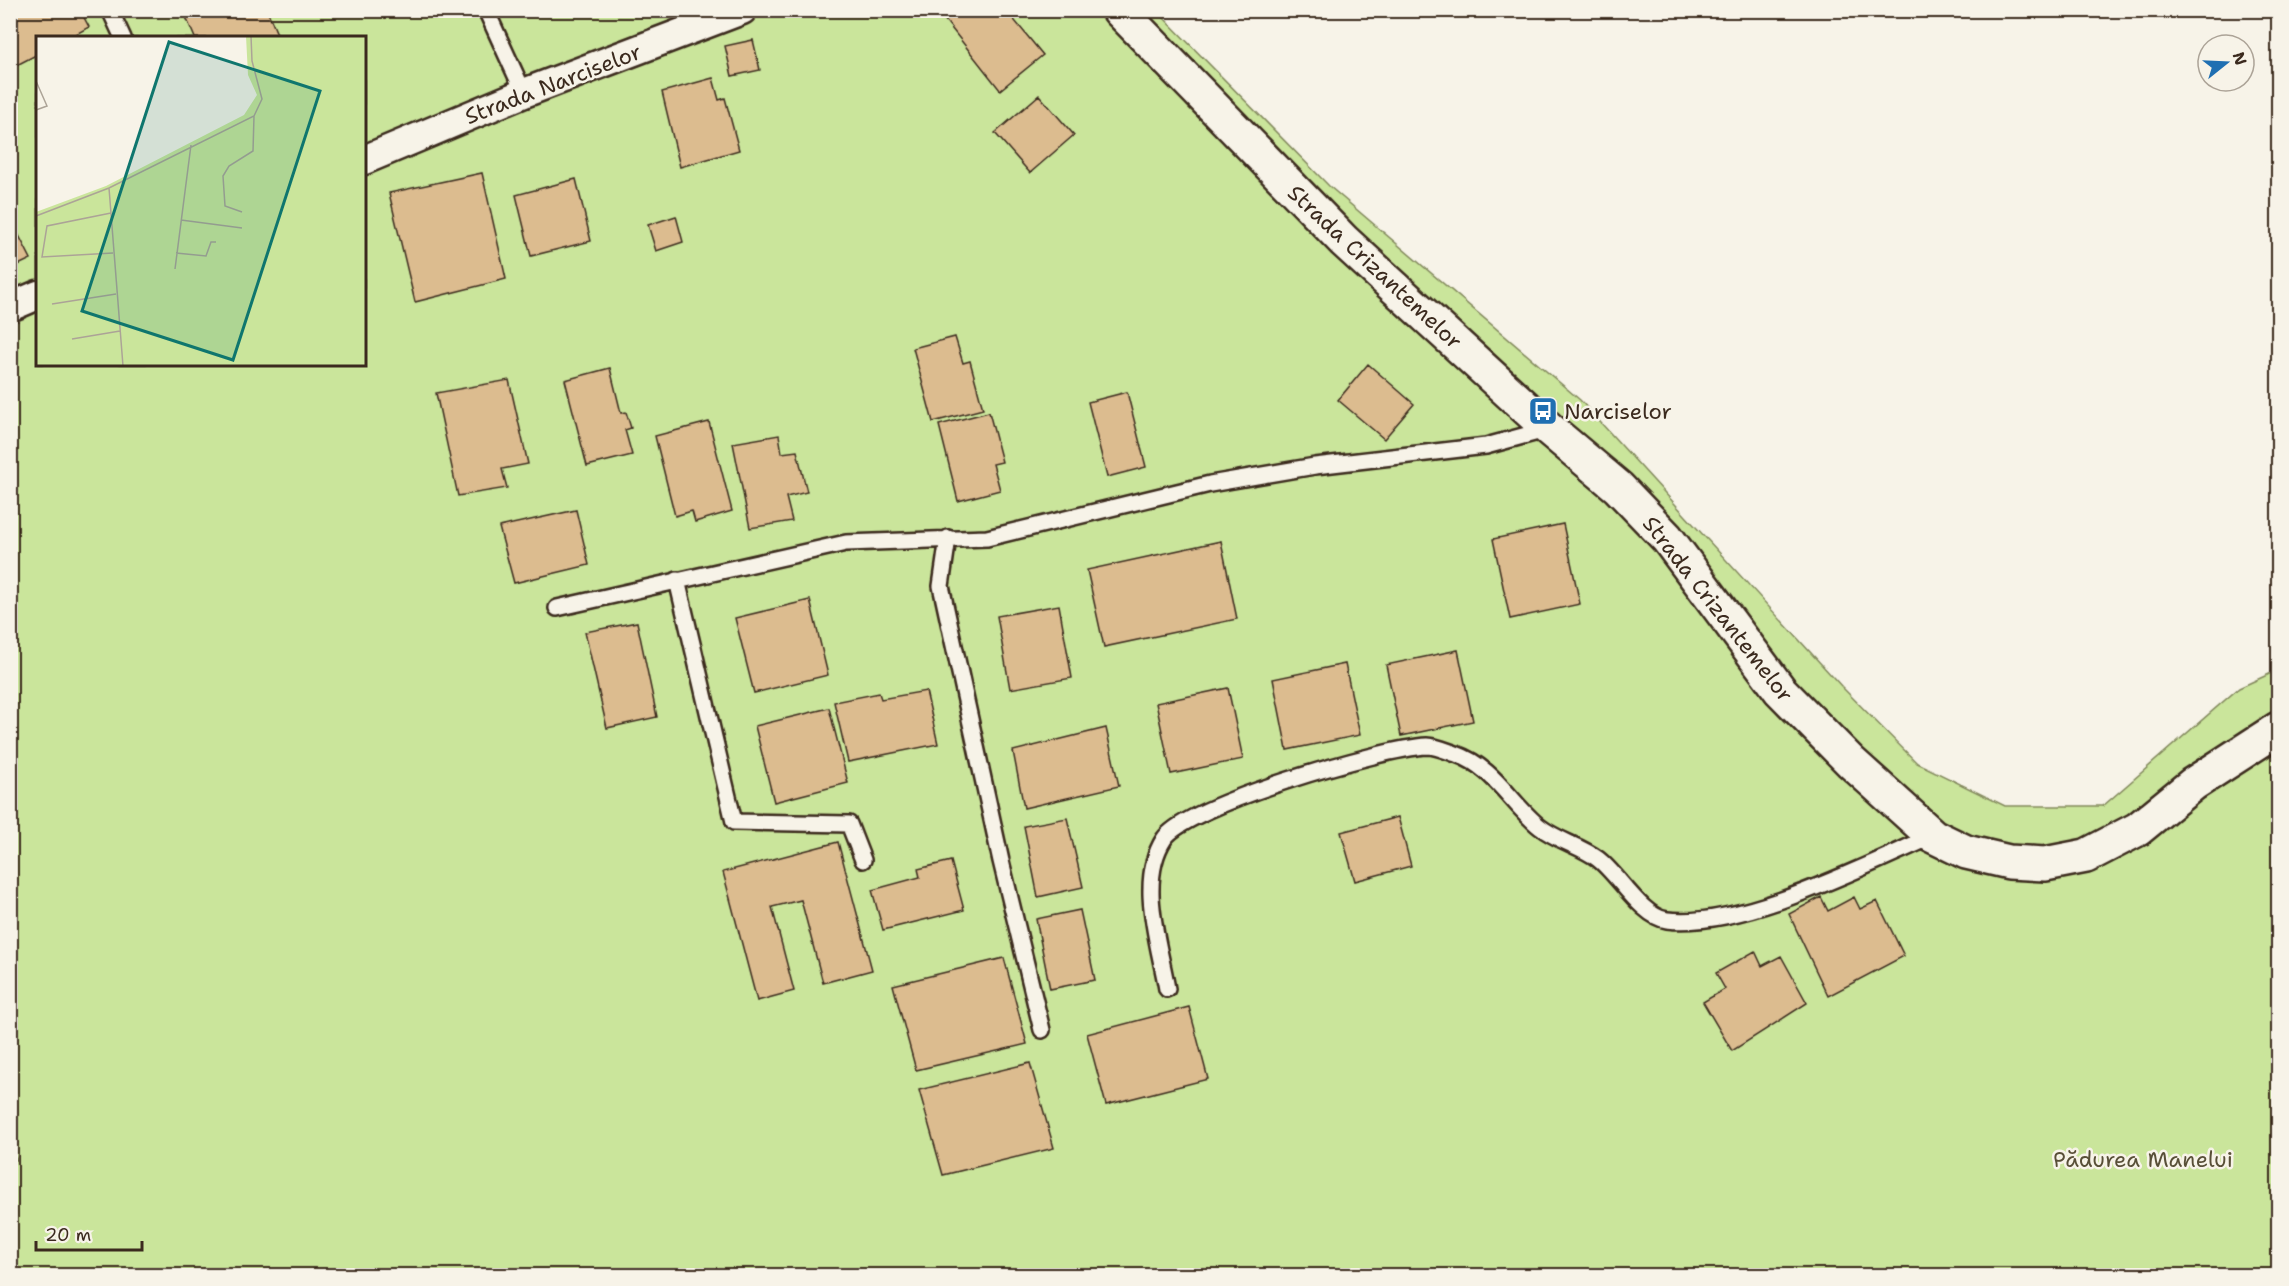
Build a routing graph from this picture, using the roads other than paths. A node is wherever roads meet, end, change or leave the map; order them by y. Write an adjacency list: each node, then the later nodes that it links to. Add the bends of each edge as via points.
1 (110, 10): 5 (lane)
2 (486, 10): 6 (lane)
3 (742, 10): 6 (street, Strada Narciselor)
4 (1119, 10): 10 (street, Strada Crizantemelor, via 1344,241)
5 (122, 36)
6 (524, 93): 7 (street, Strada Narciselor)
7 (366, 159)
8 (36, 296): 9 (street)
9 (10, 307)
10 (1549, 429): 11 (lane, via 1486,446 1315,466 1210,484 987,538); 15 (street, Strada Crizantemelor, via 1618,487 1667,538 1780,690 1813,726)
11 (948, 538): 12 (lane, via 846,543); 18 (lane, via 941,586)
12 (677, 580): 13 (lane); 16 (lane, via 734,822 849,824)
13 (557, 608)
14 (2278, 729): 15 (street, Strada Crizantemelor, via 2193,784 2138,829 2086,856 2045,864 2009,862 1966,852)
15 (1933, 836): 17 (lane, via 1790,896 1729,916 1695,922 1663,919 1638,901 1599,860 1538,825 1488,772 1460,755 1430,746 1389,750 1231,800 1189,818 1165,837 1152,865 1152,906)
16 (863, 860)
17 (1167, 989)
18 (1042, 1030)

